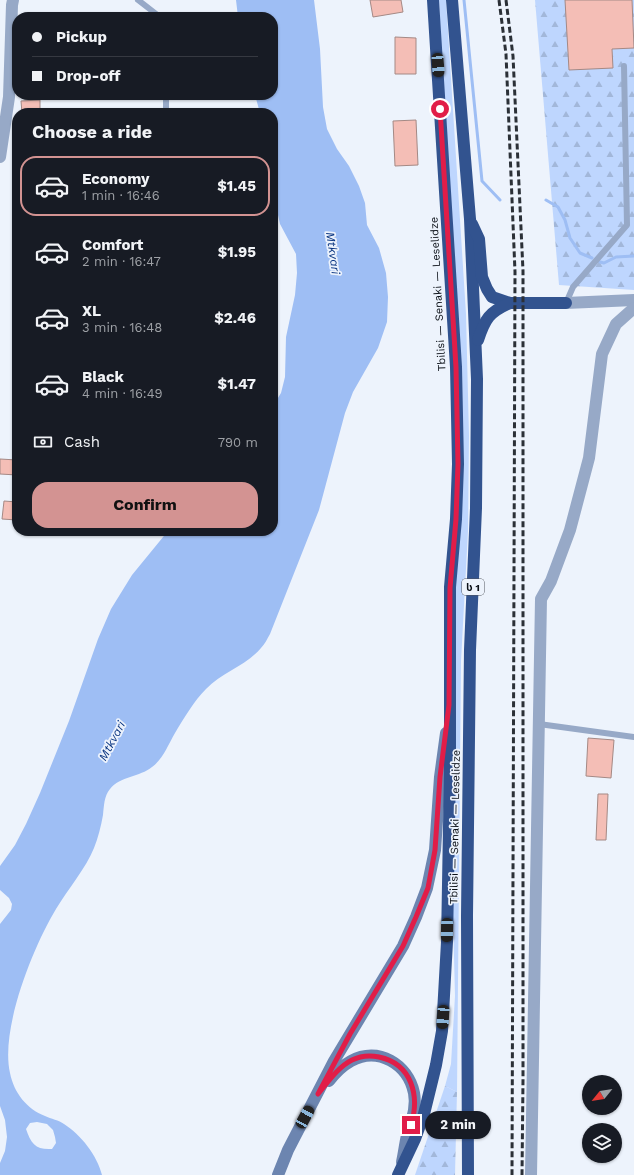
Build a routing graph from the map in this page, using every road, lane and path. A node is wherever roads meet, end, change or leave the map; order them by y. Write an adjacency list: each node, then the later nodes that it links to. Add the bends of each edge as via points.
1 (13, 0): 7 (street, via 9,97)
2 (138, 0): 5 (lane)
3 (433, 0): 14 (highway, Tbilisi — Senaki — Leselidze / ს 1, via 456,367 458,464 450,588)
4 (452, 0): 8 (highway, Tbilisi — Senaki — Leselidze / ს 1)
5 (154, 12)
6 (624, 66): 11 (lane, via 627,225 573,287)
7 (0, 157)
8 (470, 220): 10 (highway, via 479,239 482,277 487,289 492,297); 13 (highway, Tbilisi — Senaki — Leselidze / ს 1)
9 (634, 300): 11 (street)
10 (510, 303): 11 (highway); 13 (highway, via 488,316)
11 (566, 303)
12 (634, 308): 15 (street, via 616,324 602,354 589,458 570,530 551,581 541,599)
13 (476, 344): 20 (highway, Tbilisi — Senaki — Leselidze / ს 1, via 476,508 470,650 467,932)
14 (449, 705): 17 (main road, via 440,777 435,850 428,888 403,946 350,1034); 18 (highway, Tbilisi — Senaki — Leselidze / ს 1, via 447,930 442,1031 424,1114)
15 (539, 724): 16 (lane); 21 (street)
16 (634, 737)
17 (318, 1094): 18 (main road, via 344,1065 360,1057 376,1056 402,1068 412,1085 415,1105); 19 (main road, via 288,1150)
18 (398, 1173)
19 (278, 1175)
20 (468, 1175)
21 (531, 1175)

